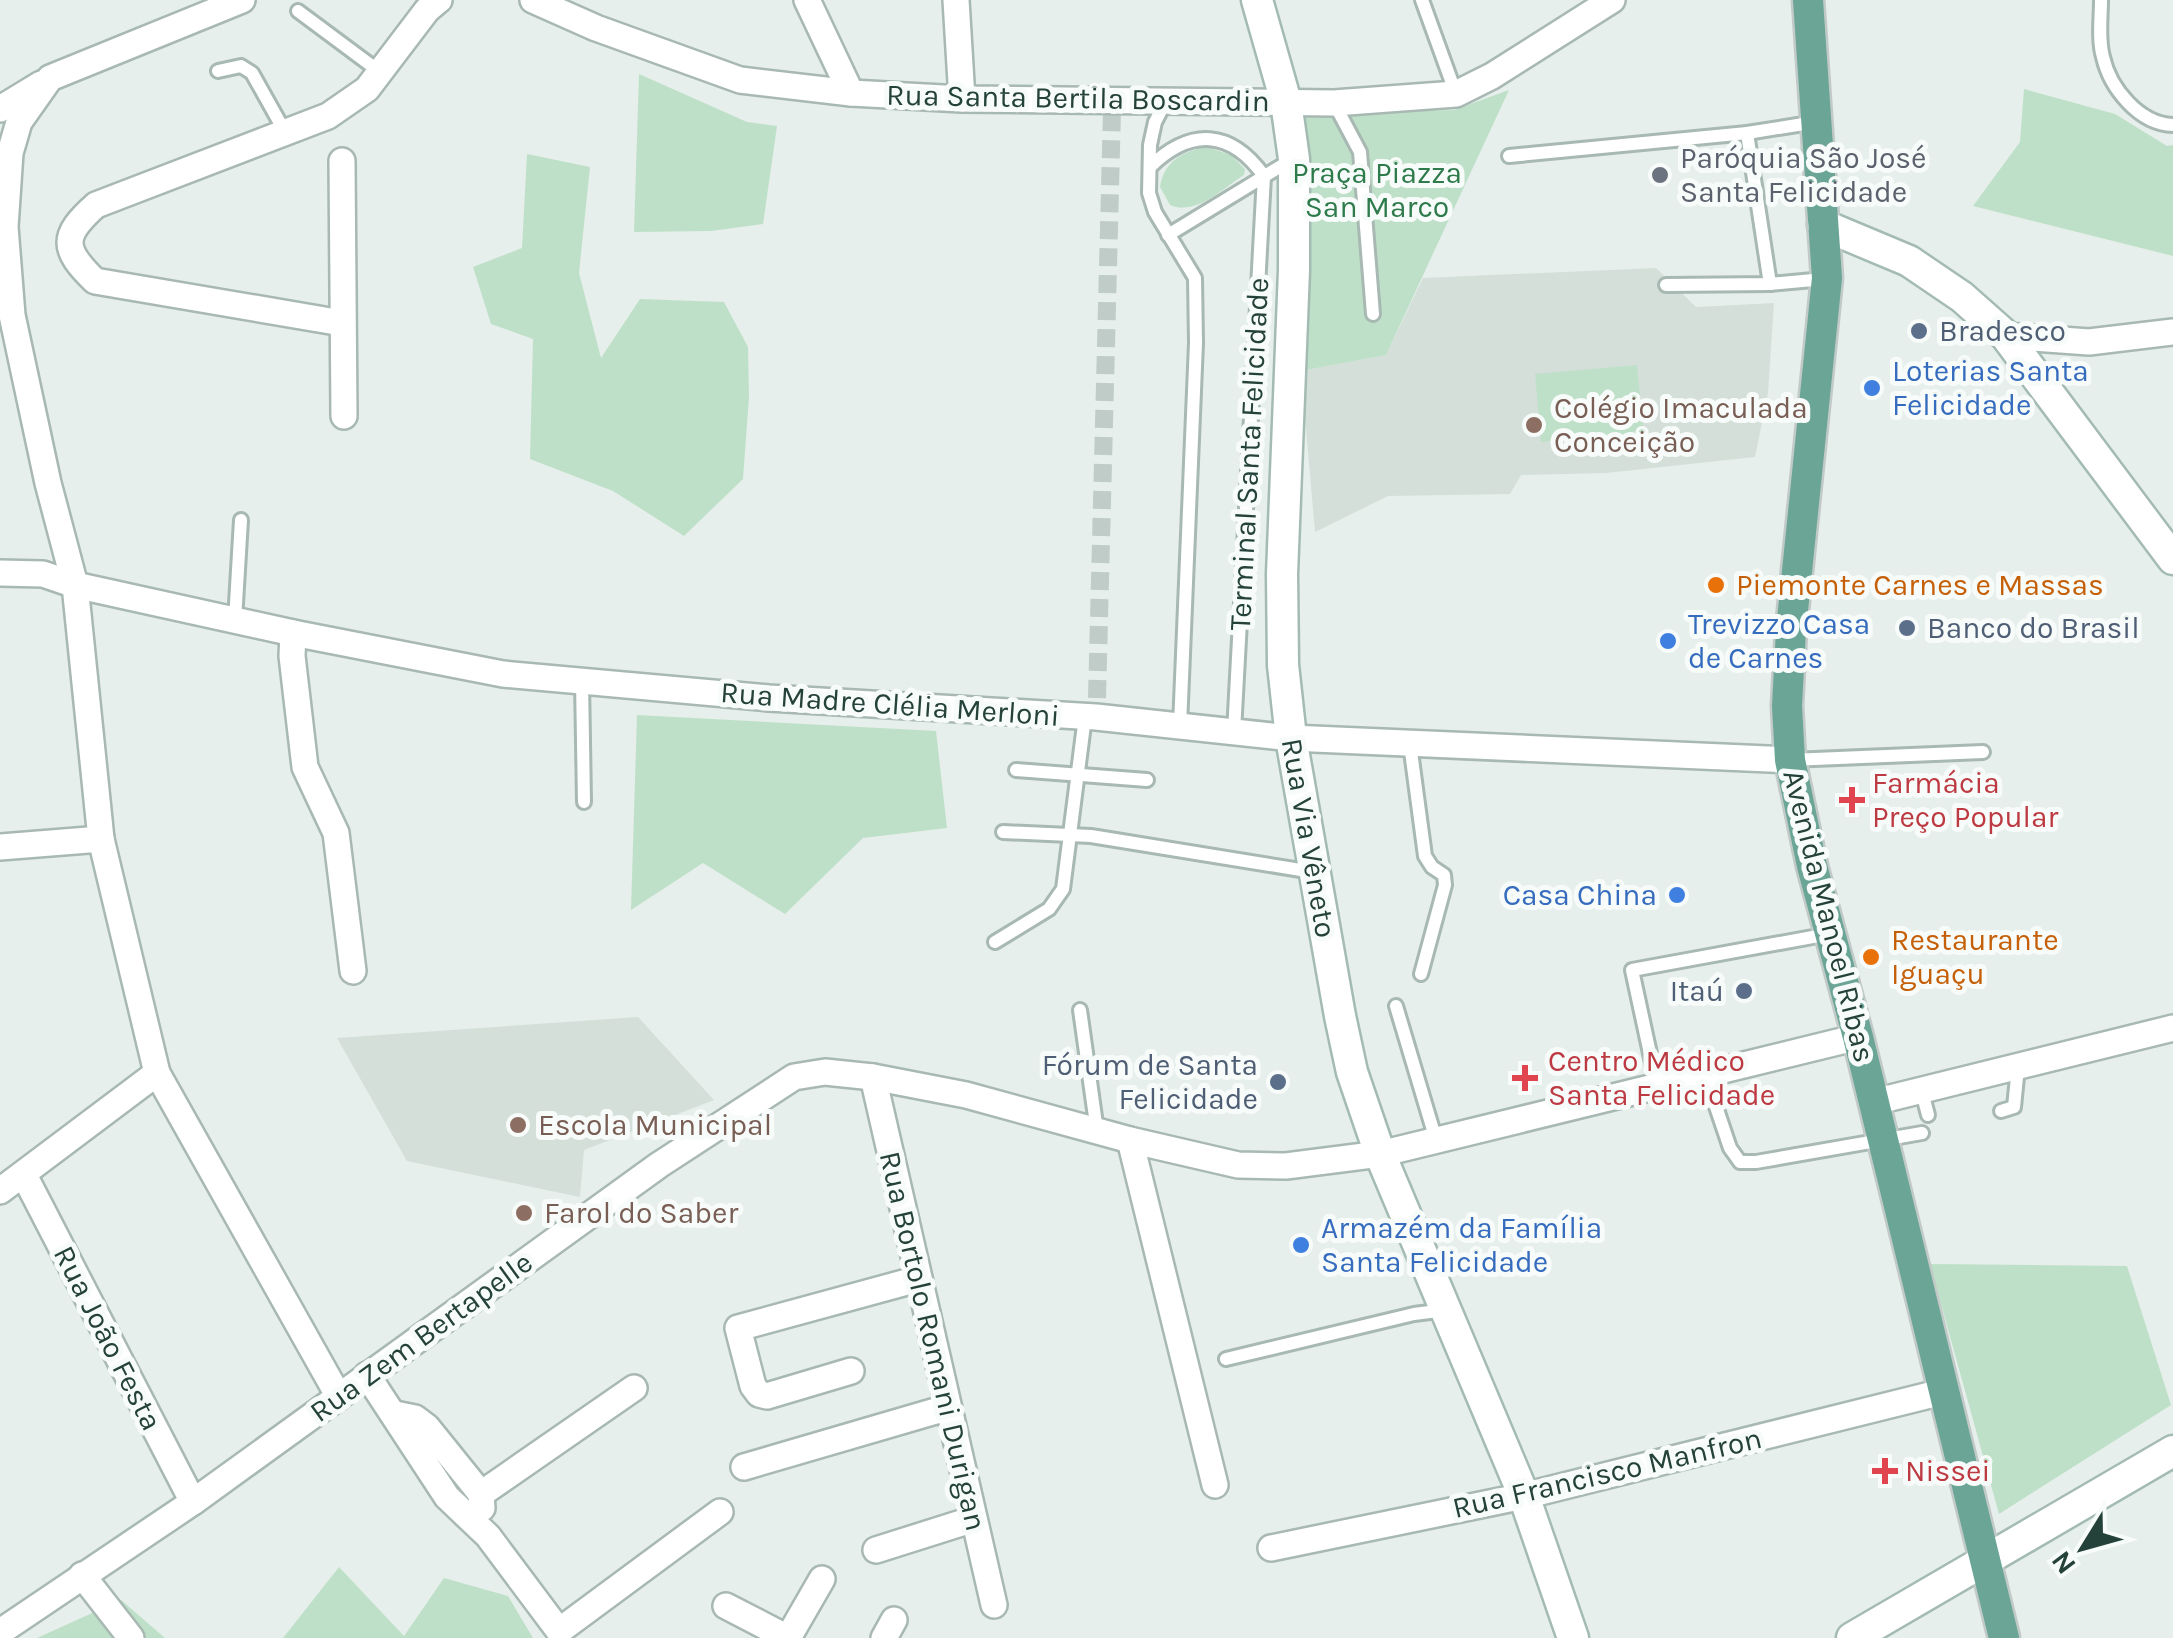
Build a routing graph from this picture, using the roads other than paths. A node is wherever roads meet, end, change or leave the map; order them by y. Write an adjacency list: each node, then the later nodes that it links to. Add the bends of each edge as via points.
1 (242, 0): 14 (street)
2 (439, 0): 13 (street)
3 (533, 0): 15 (street, Rua Santa Bertila Boscardin, via 740,80)
4 (807, 0): 15 (street)
5 (956, 0): 17 (street)
6 (1256, 0): 19 (main road, Rua Via Vêneto)
7 (1422, 0): 16 (lane)
8 (1612, 0): 16 (street, Rua Santa Bertila Boscardin)
9 (1808, 0): 22 (main road, Avenida Manoel Ribas)
10 (2101, 0): 23 (lane, via 2102,56 2124,102)
11 (298, 11): 13 (lane)
12 (218, 71): 24 (lane, via 240,66 252,73)
13 (380, 72): 24 (street, via 328,116)
14 (50, 78): 21 (street); 37 (street, via 19,122 10,153)
15 (851, 93): 17 (street, Rua Santa Bertila Boscardin)
16 (1456, 94): 20 (street, Rua Santa Bertila Boscardin)
17 (962, 99): 18 (street, Rua Santa Bertila Boscardin)
18 (1166, 101): 19 (street, Rua Santa Bertila Boscardin); 29 (lane, Terminal Santa Felicidade, via 1155,122)
19 (1286, 102): 20 (street, Rua Santa Bertila Boscardin); 27 (main road, Rua Via Vêneto)
20 (1334, 102): 36 (lane, via 1360,152)
21 (0, 109)
22 (1816, 122): 25 (lane); 31 (main road, Avenida Manoel Ribas)
23 (2173, 126)
24 (285, 132): 38 (street, via 96,205 72,226 68,249 95,281)
25 (1747, 132): 26 (lane); 34 (lane)
26 (1509, 156)
27 (1294, 159): 30 (lane); 52 (main road, Rua Via Vêneto, via 1282,574)
28 (342, 162): 38 (street)
29 (1150, 167): 30 (lane, via 1176,146 1215,139 1250,157); 32 (lane, Terminal Santa Felicidade, via 1152,203)
30 (1264, 176): 32 (lane); 51 (lane, Terminal Santa Felicidade)
31 (1823, 225): 33 (main road, Avenida Manoel Ribas); 40 (main road, via 1910,261)
32 (1168, 235): 50 (lane, Terminal Santa Felicidade, via 1195,278 1196,311)
33 (1827, 278): 34 (lane); 55 (main road, Avenida Manoel Ribas, via 1792,630)
34 (1770, 284): 35 (lane)
35 (1666, 285)
36 (1373, 314)
37 (6, 320): 45 (street)
38 (342, 323): 41 (street)
39 (2173, 332): 40 (street, via 2089,342)
40 (2006, 336): 43 (main road)
41 (344, 416)
42 (241, 520): 46 (lane)
43 (2173, 559)
44 (0, 574): 45 (street, Rua Madre Clélia Merloni, via 43,574)
45 (75, 585): 46 (street, Rua Madre Clélia Merloni); 62 (street)
46 (236, 620): 47 (street, Rua Madre Clélia Merloni)
47 (293, 633): 48 (street, Rua Madre Clélia Merloni, via 503,674); 67 (street, via 305,767 336,833)
48 (582, 681): 49 (street, Rua Madre Clélia Merloni); 59 (lane)
49 (1085, 717): 50 (street, Rua Madre Clélia Merloni); 57 (lane)
50 (1180, 726): 51 (street, Rua Madre Clélia Merloni)
51 (1234, 732): 52 (street, Rua Madre Clélia Merloni)
52 (1291, 738): 53 (street, Rua Madre Clélia Merloni); 64 (main road, Rua Via Vêneto)
53 (1410, 744): 55 (street, Rua Madre Clélia Merloni); 68 (lane, via 1426,856 1444,875 1445,886)
54 (1982, 752): 55 (lane)
55 (1790, 760): 65 (main road, Avenida Manoel Ribas)
56 (1016, 770): 57 (lane)
57 (1076, 774): 58 (lane); 61 (lane)
58 (1146, 780)
59 (584, 802)
60 (1003, 832): 61 (lane)
61 (1068, 834): 64 (lane); 66 (lane, via 1063,890 1049,909)
62 (101, 839): 63 (street); 74 (street)
63 (0, 847)
64 (1315, 873): 85 (main road, Rua Via Vêneto, via 1352,1072)
65 (1831, 933): 72 (main road, Avenida Manoel Ribas); 77 (lane, via 1632,970)
66 (996, 942)
67 (353, 971)
68 (1421, 974)
69 (1396, 1006): 83 (lane)
70 (1080, 1010): 80 (lane)
71 (2173, 1028): 73 (street)
72 (1858, 1037): 75 (street, Rua Zem Bertapelle); 78 (main road, Avenida Manoel Ribas)
73 (2018, 1067): 78 (street, via 1925,1104); 79 (lane, via 2014,1107)
74 (157, 1073): 86 (street); 95 (street)
75 (1705, 1074): 77 (street, Rua Zem Bertapelle); 84 (lane, via 1740,1162)
76 (872, 1076): 80 (street, Rua Zem Bertapelle); 88 (street, Rua Bortolo Romani Durigan); 92 (street, Rua Zem Bertapelle, via 825,1072 794,1076 773,1088)
77 (1657, 1086): 83 (street, Rua Zem Bertapelle)
78 (1874, 1102): 84 (main road, Avenida Manoel Ribas)
79 (2000, 1111)
80 (1097, 1131): 82 (street, Rua Zem Bertapelle)
81 (1922, 1133): 84 (lane)
82 (1130, 1140): 85 (street, Rua Zem Bertapelle, via 1238,1165); 100 (street)
83 (1436, 1140): 85 (street, Rua Zem Bertapelle)
84 (1883, 1141): 94 (main road, Avenida Manoel Ribas)
85 (1380, 1154): 89 (main road, Rua Via Vêneto)
86 (24, 1175): 87 (street); 103 (street, Rua João Festa)
87 (0, 1191)
88 (918, 1279): 91 (street, via 738,1328 759,1394); 96 (street, Rua Bortolo Romani Durigan)
89 (1445, 1310): 90 (lane); 102 (main road, Rua Via Vêneto)
90 (1226, 1360)
91 (851, 1371)
92 (367, 1375): 95 (street, Rua Zem Bertapelle); 97 (street)
93 (634, 1388): 101 (street)
94 (1942, 1392): 102 (street, Rua Francisco Manfron); 109 (main road, Avenida Manoel Ribas)
95 (339, 1397): 103 (street, Rua Zem Bertapelle)
96 (946, 1408): 99 (street); 105 (street, Rua Bortolo Romani Durigan)
97 (395, 1414): 101 (street, via 427,1427); 106 (street, via 448,1497)
98 (2173, 1452): 109 (main road)
99 (744, 1467)
100 (1216, 1485)
101 (481, 1494): 106 (street)
102 (1524, 1496): 107 (street, Rua Francisco Manfron); 116 (main road, Rua Via Vêneto)
103 (193, 1502): 110 (street, Rua Zem Bertapelle)
104 (720, 1512): 106 (street, via 559,1631)
105 (974, 1519): 108 (street); 112 (street, Rua Bortolo Romani Durigan)
106 (488, 1536)
107 (1271, 1548)
108 (876, 1550)
109 (1984, 1564): 117 (main road); 118 (main road, Avenida Manoel Ribas)
110 (82, 1575): 114 (street, Rua Zem Bertapelle); 115 (street)
111 (822, 1578): 113 (street, via 788,1638)
112 (994, 1605)
113 (726, 1606)
114 (0, 1632)
115 (131, 1638)
116 (1573, 1638)
117 (1852, 1638)
118 (2004, 1638)

